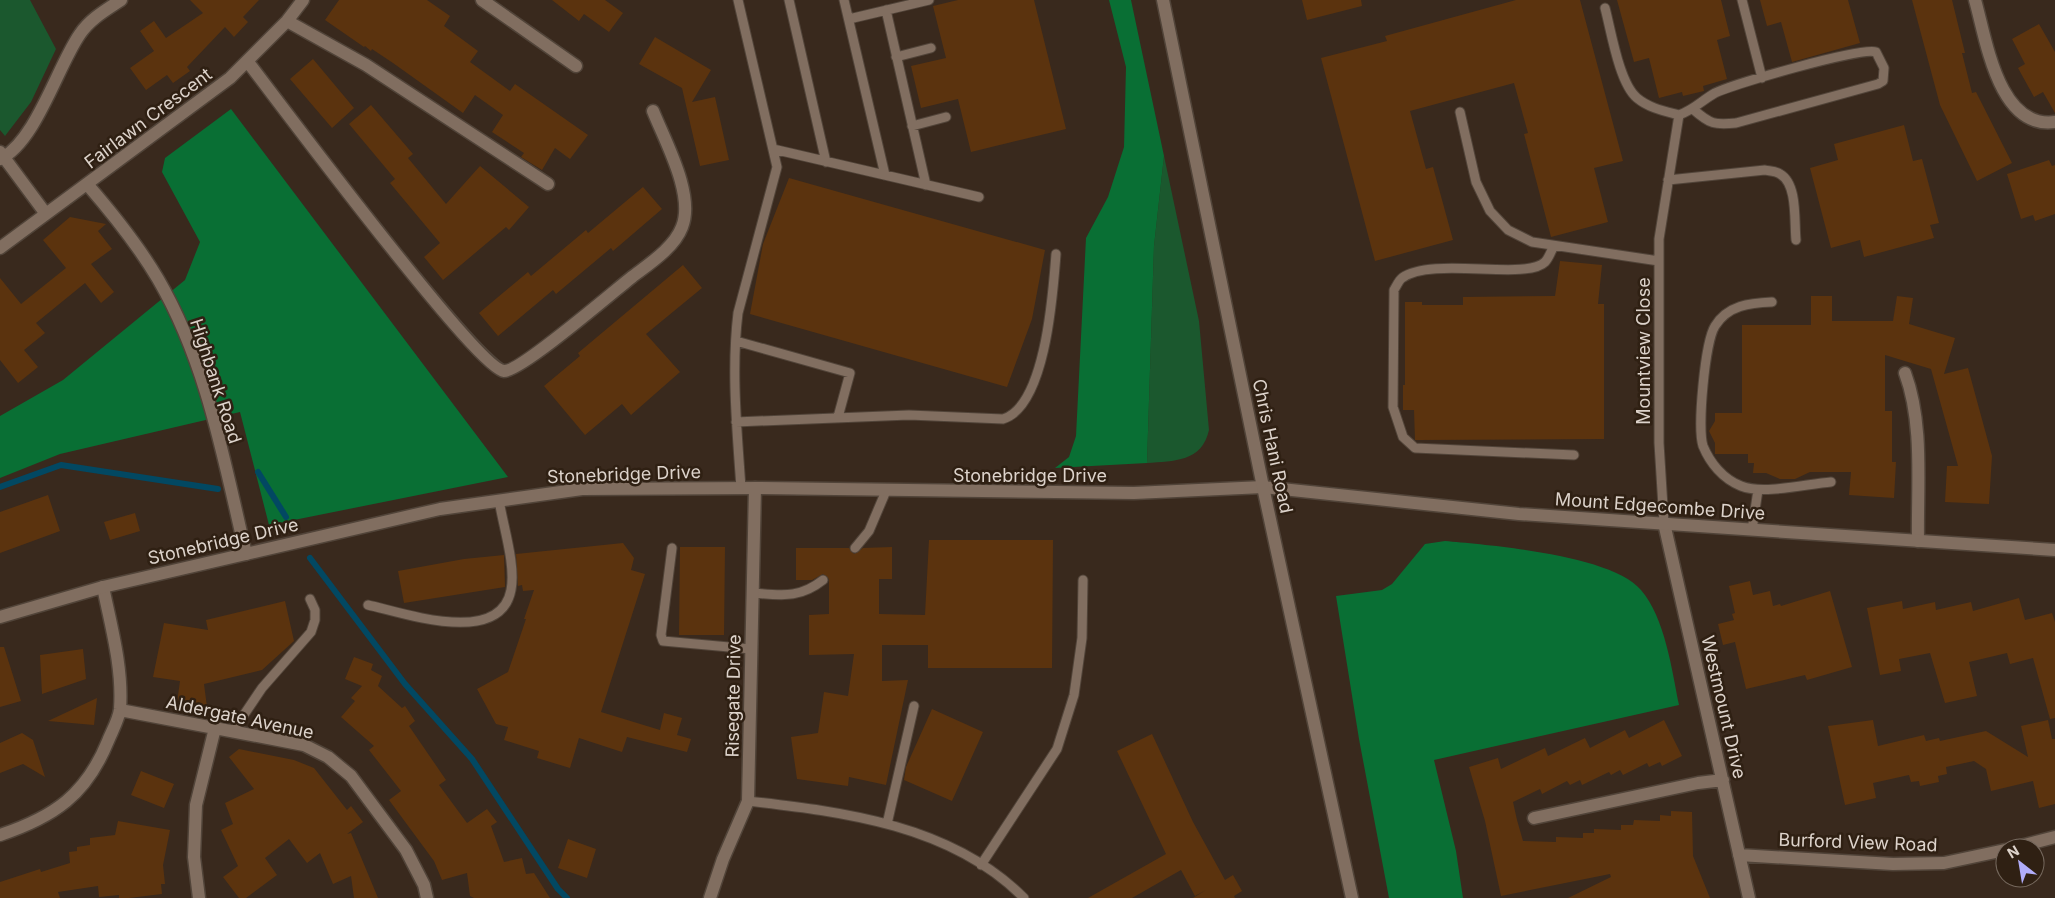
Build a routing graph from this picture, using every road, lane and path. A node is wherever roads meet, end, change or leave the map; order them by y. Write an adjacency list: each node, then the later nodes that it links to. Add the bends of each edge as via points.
1 (121, 0): 28 (street, via 80,33 21,140)
2 (303, 0): 14 (street, Fairlawn Crescent)
3 (482, 0): 18 (street)
4 (738, 0): 27 (lane)
5 (789, 0): 29 (lane)
6 (844, 0): 13 (lane)
7 (930, 0): 12 (lane)
8 (1164, 0): 49 (street, Chris Hani Road)
9 (1742, 0): 19 (lane)
10 (1975, 0): 25 (street, via 2003,92 2015,108 2033,119)
11 (1605, 8): 23 (lane, via 1625,80 1635,97 1654,109)
12 (886, 10): 13 (lane); 16 (lane)
13 (849, 19): 30 (lane)
14 (287, 21): 17 (street, Fairlawn Crescent); 33 (street, via 366,65)
15 (931, 48): 16 (lane)
16 (896, 56): 26 (lane)
17 (248, 62): 21 (street, via 428,292 479,353 503,371 514,368 544,347 650,262 672,243 682,227 685,208 682,184); 32 (street, Fairlawn Crescent, via 184,114)
18 (576, 66)
19 (1762, 78): 20 (lane, via 1716,93); 20 (lane, via 1870,50 1880,58 1885,76 1878,84 1736,123 1716,125)
20 (1694, 110): 23 (lane)
21 (653, 111)
22 (1460, 112): 38 (lane, via 1476,182 1490,211 1508,230 1532,242)
23 (1679, 116): 31 (lane, Mountview Close)
24 (946, 118): 26 (lane)
25 (2055, 122)
26 (912, 126): 34 (lane)
27 (773, 149): 29 (lane); 43 (lane, via 777,167 738,313)
28 (1, 156): 36 (street)
29 (826, 162): 30 (lane)
30 (885, 175): 34 (lane)
31 (1668, 180): 37 (lane, via 1749,171 1779,173 1787,180 1792,192); 41 (lane, Mountview Close)
32 (88, 184): 36 (street, Fairlawn Crescent); 61 (street, Highbank Road, via 158,279 189,343 213,414)
33 (548, 184)
34 (926, 185): 35 (lane)
35 (978, 197)
36 (46, 214): 39 (street, Fairlawn Crescent)
37 (1796, 240)
38 (1554, 246): 41 (lane); 47 (lane, via 1544,263 1528,270 1423,270 1402,278 1394,290 1393,406 1402,437 1415,448)
39 (0, 248)
40 (1056, 254): 45 (lane, via 1050,321 1039,364 1030,391 1013,416)
41 (1659, 261): 55 (lane, Mountview Close, via 1659,443)
42 (1772, 302): 52 (lane, via 1744,303 1715,326 1706,362 1702,407 1702,444 1711,462 1725,478)
43 (736, 341): 45 (lane, via 850,373); 46 (lane)
44 (1905, 373): 57 (street, via 1913,394 1916,417)
45 (838, 417): 46 (lane)
46 (736, 422): 50 (lane)
47 (1574, 455)
48 (1831, 482): 52 (lane)
49 (1264, 487): 53 (street, Stonebridge Drive, via 1134,493); 55 (street, Mount Edgecombe Drive, via 1519,514); 86 (street, Chris Hani Road)
50 (741, 488): 51 (street, Stonebridge Drive); 54 (street, Stonebridge Drive, via 582,489)
51 (755, 488): 53 (street, Stonebridge Drive); 65 (street, Risegate Drive)
52 (1758, 490): 56 (lane)
53 (886, 491): 59 (lane, via 869,531)
54 (499, 500): 61 (street, Stonebridge Drive, via 440,509); 67 (lane, via 511,565 511,590 506,605 487,618 465,624 422,618)
55 (1664, 523): 56 (street, Mount Edgecombe Drive); 74 (street, Westmount Drive)
56 (1752, 530): 57 (street, Mount Edgecombe Drive)
57 (1918, 542): 60 (street, Mount Edgecombe Drive)
58 (672, 548): 69 (lane, via 662,641)
59 (855, 548)
60 (2055, 550)
61 (246, 554): 64 (street, Stonebridge Drive)
62 (823, 580): 65 (lane, via 805,592 793,595)
63 (1083, 580): 81 (lane, via 1082,638 1074,695 1057,749)
64 (103, 587): 68 (street, Stonebridge Drive); 71 (street, via 119,676)
65 (753, 593): 69 (street, Risegate Drive)
66 (310, 599): 73 (lane, via 316,620 311,632 262,688)
67 (368, 604)
68 (0, 617)
69 (751, 649): 75 (street, Risegate Drive)
70 (914, 706): 77 (lane)
71 (120, 710): 72 (street, Aldergate Avenue); 78 (street, via 100,760 83,787 54,811)
72 (215, 728): 73 (street, Aldergate Avenue); 82 (street, via 196,805 194,840)
73 (233, 731): 83 (street, Aldergate Avenue, via 304,745 328,757 351,776 406,850)
74 (1723, 780): 76 (street); 80 (street, Westmount Drive)
75 (748, 801): 77 (lane, via 833,811); 84 (street, Risegate Drive)
76 (1534, 818)
77 (887, 824): 81 (lane, via 962,853)
78 (0, 836)
79 (1995, 852): 80 (street, Burford View Road, via 1944,863 1893,864)
80 (1739, 855): 87 (street, Westmount Drive)
81 (981, 865): 85 (lane)
82 (199, 898)
83 (427, 898)
84 (710, 898)
85 (1024, 898)
86 (1352, 898)
87 (1749, 898)

